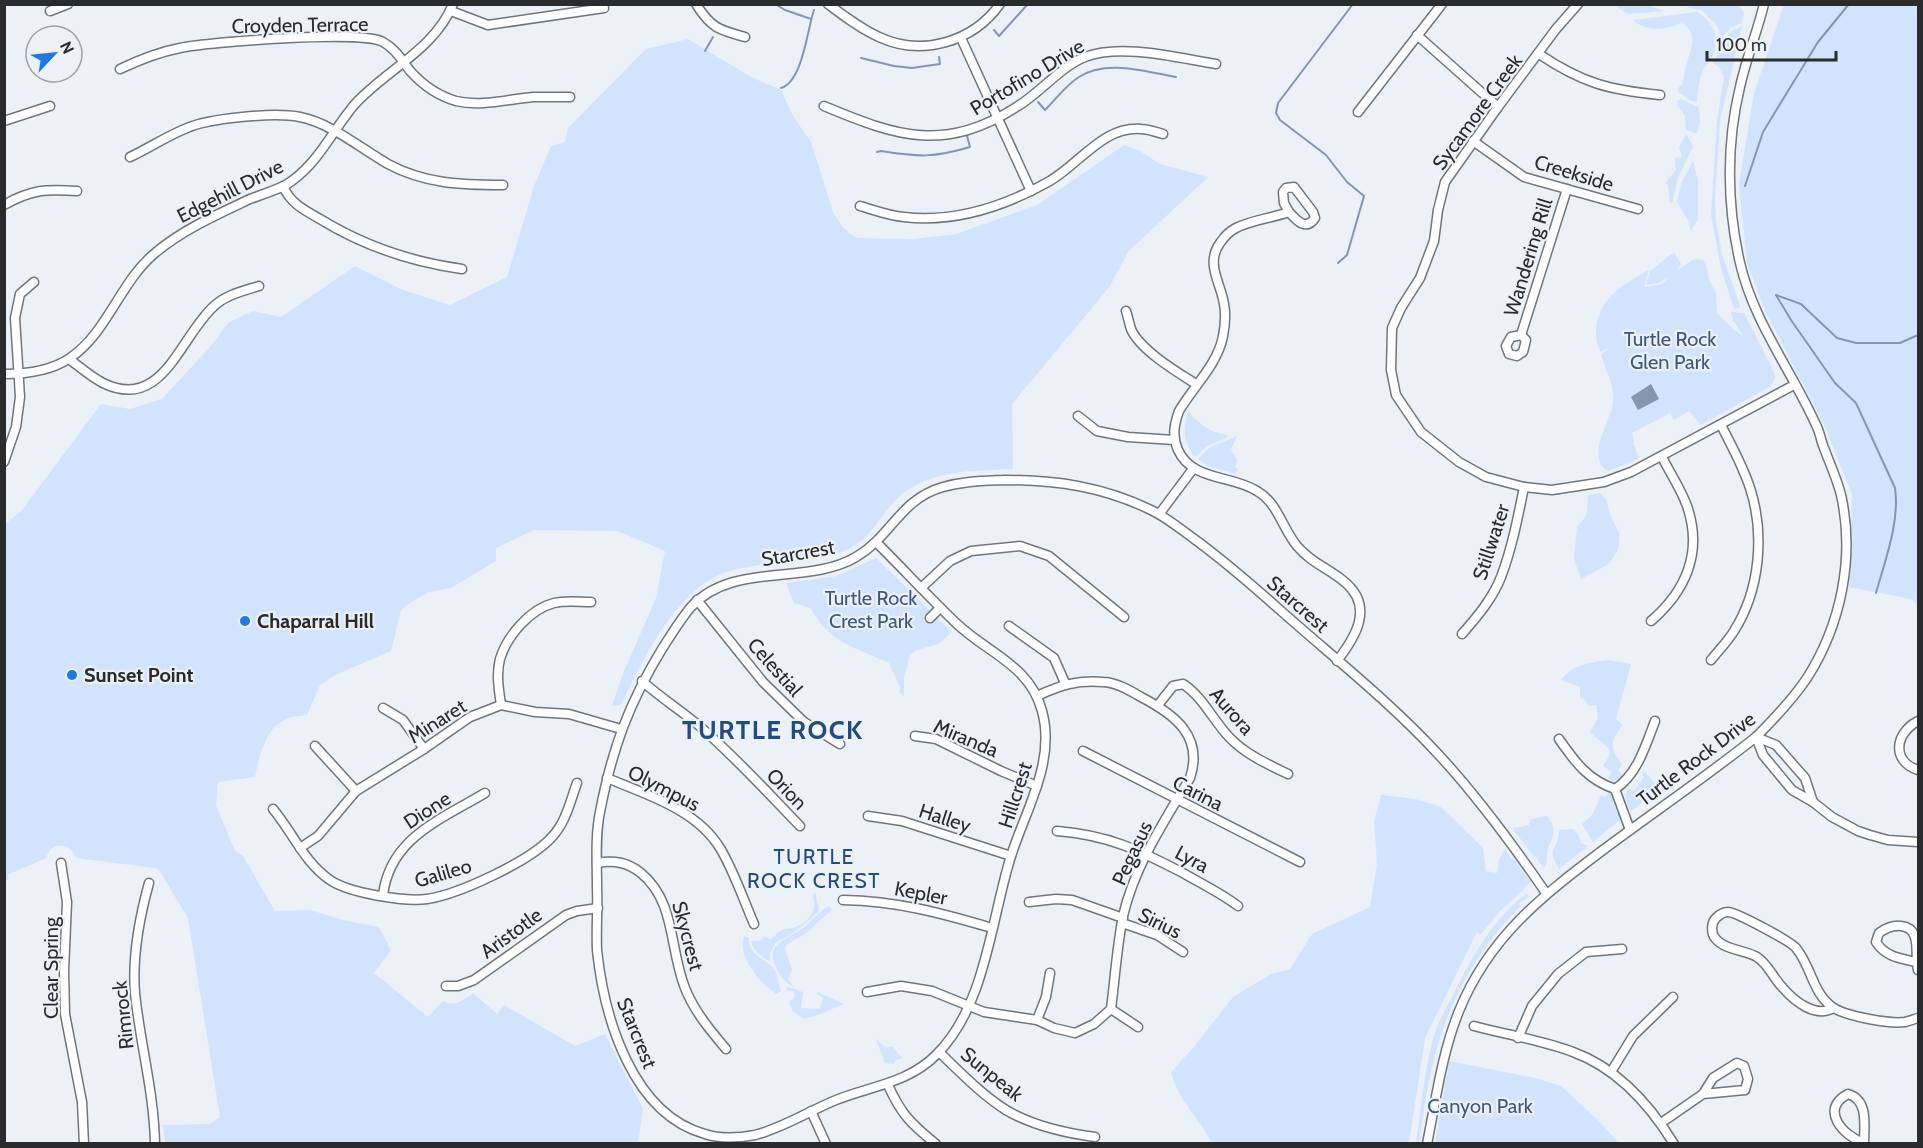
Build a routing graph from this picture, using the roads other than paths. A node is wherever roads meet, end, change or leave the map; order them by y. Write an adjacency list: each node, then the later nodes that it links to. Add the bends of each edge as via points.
1 (68, 4): 10 (street)
2 (696, 4): 12 (street, via 707,21 722,31)
3 (828, 4): 13 (street, via 880,38 899,45 918,47)
4 (1000, 4): 13 (street)
5 (1442, 4): 11 (street)
6 (1578, 4): 14 (street, Sycamore Creek)
7 (1763, 5): 48 (street, Turtle Rock Drive, via 1735,112 1731,200 1749,295)
8 (452, 8): 9 (street, via 488,25); 15 (street, Edgehill Drive, via 432,36)
9 (604, 8)
10 (50, 11)
11 (1417, 35): 22 (street); 23 (street)
12 (745, 37)
13 (961, 38): 24 (street)
14 (1539, 54): 18 (street, via 1593,84 1622,92); 22 (street, Sycamore Creek)
15 (405, 62): 17 (street, Croyden Terrace, via 382,41 346,36 180,48); 19 (street, Croyden Terrace, via 422,83 456,101 471,104); 26 (street, Edgehill Drive, via 355,105)
16 (1216, 64): 24 (street, Portofino Drive, via 1126,52 1084,57)
17 (120, 69)
18 (1660, 95)
19 (570, 97)
20 (50, 106): 25 (street)
21 (824, 106): 24 (street, Portofino Drive, via 870,126 914,136 950,135)
22 (1498, 107): 28 (street, Sycamore Creek)
23 (1358, 112)
24 (997, 118): 34 (street)
25 (4, 121)
26 (335, 132): 29 (street, via 299,117 207,122 188,127); 30 (street, via 415,176 438,182); 31 (street, Edgehill Drive, via 313,161)
27 (1163, 134): 34 (street, via 1141,129 1101,140 1069,169)
28 (1473, 141): 32 (street, Creekside, via 1524,177); 55 (street, Sycamore Creek, via 1445,182 1434,241 1420,278 1392,328 1390,370 1396,395 1421,432 1459,462 1486,477)
29 (130, 157)
30 (503, 185)
31 (283, 186): 39 (street, via 299,207 380,250); 44 (street, Edgehill Drive, via 189,230 154,254 132,277 90,341)
32 (1567, 189): 37 (street, Creekside); 43 (street, Wandering Rill)
33 (77, 191): 35 (street, via 44,189)
34 (1031, 191): 36 (street, via 992,208 954,216 903,217)
35 (4, 205)
36 (860, 206)
37 (1638, 209)
38 (1289, 212): 38 (street, via 1301,224 1311,223 1315,218 1294,187 1283,192); 47 (street, via 1236,228 1217,247 1213,267 1226,322 1218,353)
39 (462, 269)
40 (34, 282): 46 (street, via 20,294 15,318)
41 (259, 286): 44 (street, via 232,295 213,308 165,372 141,389 128,391 102,382)
42 (1126, 311): 47 (street, via 1132,331 1150,351)
43 (1521, 335)
44 (69, 359): 46 (street, Edgehill Drive, via 46,369)
45 (4, 374): 46 (street, Edgehill Drive)
46 (18, 374): 53 (street, via 17,417)
47 (1196, 384): 51 (street, via 1175,421)
48 (1794, 385): 50 (street, Sycamore Creek); 79 (street, Turtle Rock Drive, via 1817,427 1840,495 1846,540 1843,586 1832,626 1806,679)
49 (1078, 416): 51 (street, via 1097,431)
50 (1721, 425): 52 (street, Sycamore Creek); 67 (street, via 1750,487 1756,509 1758,558 1746,607 1734,631)
51 (1174, 440): 54 (street)
52 (1662, 457): 55 (street, Sycamore Creek, via 1604,482 1552,490); 64 (street, via 1687,506 1693,531 1692,556 1678,592)
53 (4, 462)
54 (1193, 469): 56 (street); 68 (street, via 1258,491 1274,506 1300,549 1348,585 1360,610 1360,626)
55 (1524, 487): 66 (street, Stillwater, via 1500,579 1480,614)
56 (1160, 513): 57 (street, Starcrest, via 1124,498 1065,483 967,481 934,489 907,506); 68 (street, Starcrest, via 1257,590)
57 (877, 543): 58 (street, Hillcrest); 59 (street, Starcrest, via 839,565 743,579)
58 (921, 588): 61 (street, Hillcrest); 62 (street, via 950,561 971,551 1020,546 1049,556)
59 (697, 600): 69 (street, Starcrest); 81 (street, Celestial, via 763,682 804,722)
60 (591, 602): 72 (street, via 552,603 523,622 500,659)
61 (940, 608): 63 (street); 71 (street, Hillcrest, via 963,630 1018,669)
62 (1124, 617)
63 (930, 618)
64 (1651, 621)
65 (1009, 626): 70 (street, via 1054,658)
66 (1462, 634)
67 (1711, 660)
68 (1337, 661): 108 (street, Starcrest, via 1436,752 1505,835)
69 (642, 681): 77 (street, Starcrest); 97 (street, Orion, via 726,749)
70 (1065, 683): 71 (street, Pegasus); 73 (street, Pegasus, via 1105,682)
71 (1037, 696): 89 (street, Hillcrest, via 1043,712 1046,749)
72 (501, 705): 77 (street, via 569,714); 83 (street, Minaret, via 470,717)
73 (1158, 705): 86 (street, Aurora, via 1173,686 1182,684 1194,691 1230,738 1250,755); 93 (street, Pegasus, via 1179,721 1193,750 1190,778)
74 (383, 708): 83 (street, via 403,720)
75 (1655, 721): 90 (street, via 1626,782)
76 (1918, 721): 85 (street, via 1903,735 1899,750 1902,760)
77 (621, 729): 87 (street, Starcrest)
78 (915, 735): 89 (street, Miranda, via 936,739)
79 (1756, 736): 94 (street, via 1763,754 1792,790); 94 (street, via 1776,745 1805,778); 98 (street, Turtle Rock Drive)
80 (1559, 739): 90 (street, via 1584,772)
81 (840, 744)
82 (315, 746): 91 (street)
83 (424, 749): 91 (street, Minaret)
84 (1083, 751): 93 (street, Carina)
85 (1918, 770)
86 (1288, 774)
87 (607, 778): 106 (street, Starcrest, via 597,821); 115 (street, Olympus, via 688,815 708,832 720,848)
88 (577, 783): 109 (street, Galileo, via 563,823 543,846 498,874 427,899)
89 (1037, 786): 103 (street, Hillcrest)
90 (1615, 789): 98 (street)
91 (356, 791): 101 (street, Minaret, via 318,836)
92 (485, 793): 109 (street, Dione, via 409,840 390,867)
93 (1176, 801): 102 (street, Pegasus); 104 (street, Carina)
94 (1813, 802): 100 (street, via 1858,831 1888,840)
95 (273, 809): 101 (street, Galileo)
96 (868, 816): 103 (street, Halley, via 902,821)
97 (800, 826)
98 (1630, 830): 108 (street, Turtle Rock Drive)
99 (1057, 831): 102 (street, Lyra, via 1095,835)
100 (1918, 842)
101 (300, 848): 109 (street, Galileo, via 331,881)
102 (1146, 854): 112 (street, Lyra); 114 (street, Pegasus)
103 (1011, 856): 116 (street, Hillcrest)
104 (1300, 862)
105 (61, 863): 141 (street, Clear Spring, via 67,902 65,1014 82,1102)
106 (597, 863): 113 (street, Starcrest); 132 (street, Skycrest, via 621,862 635,868 661,897 670,919 684,987 694,1009)
107 (149, 883): 142 (street, Rimrock, via 135,949 135,991)
108 (1546, 893): 145 (street, Turtle Rock Drive, via 1503,936 1470,986 1450,1037)
109 (383, 896)
110 (843, 900): 116 (street, Kepler, via 903,904)
111 (1029, 902): 114 (street, Sirius, via 1072,900)
112 (1238, 906)
113 (598, 908): 121 (street, Aristotle, via 566,915 474,980); 140 (street, Starcrest, via 602,983 624,1053 644,1092 663,1112)
114 (1123, 921): 118 (street, Sirius, via 1157,935); 125 (street, Pegasus)
115 (754, 924)
116 (992, 928): 124 (street, Hillcrest)
117 (1622, 949): 131 (street, via 1586,952 1558,974 1532,1006)
118 (1183, 952)
119 (1917, 966): 119 (street, via 1916,942 1910,928 1886,928 1879,933 1876,942 1882,951)
120 (1050, 973): 128 (street)
121 (446, 986)
122 (867, 992): 124 (street, via 901,986 932,991)
123 (1673, 997): 134 (street, via 1633,1036)
124 (969, 1006): 128 (street); 133 (street, Hillcrest)
125 (1112, 1008): 128 (street, via 1094,1024 1075,1033); 130 (street)
126 (1833, 1008): 126 (street, via 1817,991 1803,958 1786,939 1739,914 1718,915 1712,931 1716,939 1758,958 1781,987 1816,1012); 127 (street, via 1874,1021 1906,1022)
127 (1918, 1018)
128 (1037, 1020)
129 (1474, 1026): 131 (street)
130 (1138, 1027)
131 (1518, 1038): 134 (street, via 1574,1052)
132 (726, 1049)
133 (939, 1052): 135 (street, Hillcrest, via 924,1065); 139 (street, Sunpeak, via 1007,1110 1049,1128)
134 (1611, 1072): 138 (street)
135 (888, 1084): 137 (street, Starcrest); 144 (street, via 907,1119)
136 (1703, 1094): 136 (street, via 1713,1078 1737,1064 1744,1066 1748,1079 1744,1090); 138 (street)
137 (811, 1111): 140 (street, Starcrest, via 764,1133); 143 (street)
138 (1661, 1123): 146 (street)
139 (1095, 1137)
140 (707, 1140)
141 (84, 1143)
142 (155, 1143)
143 (826, 1143)
144 (936, 1143)
145 (1427, 1143)
146 (1674, 1143)
147 (1863, 1143): 147 (street, via 1844,1132 1837,1120 1834,1109 1848,1094 1863,1107)

